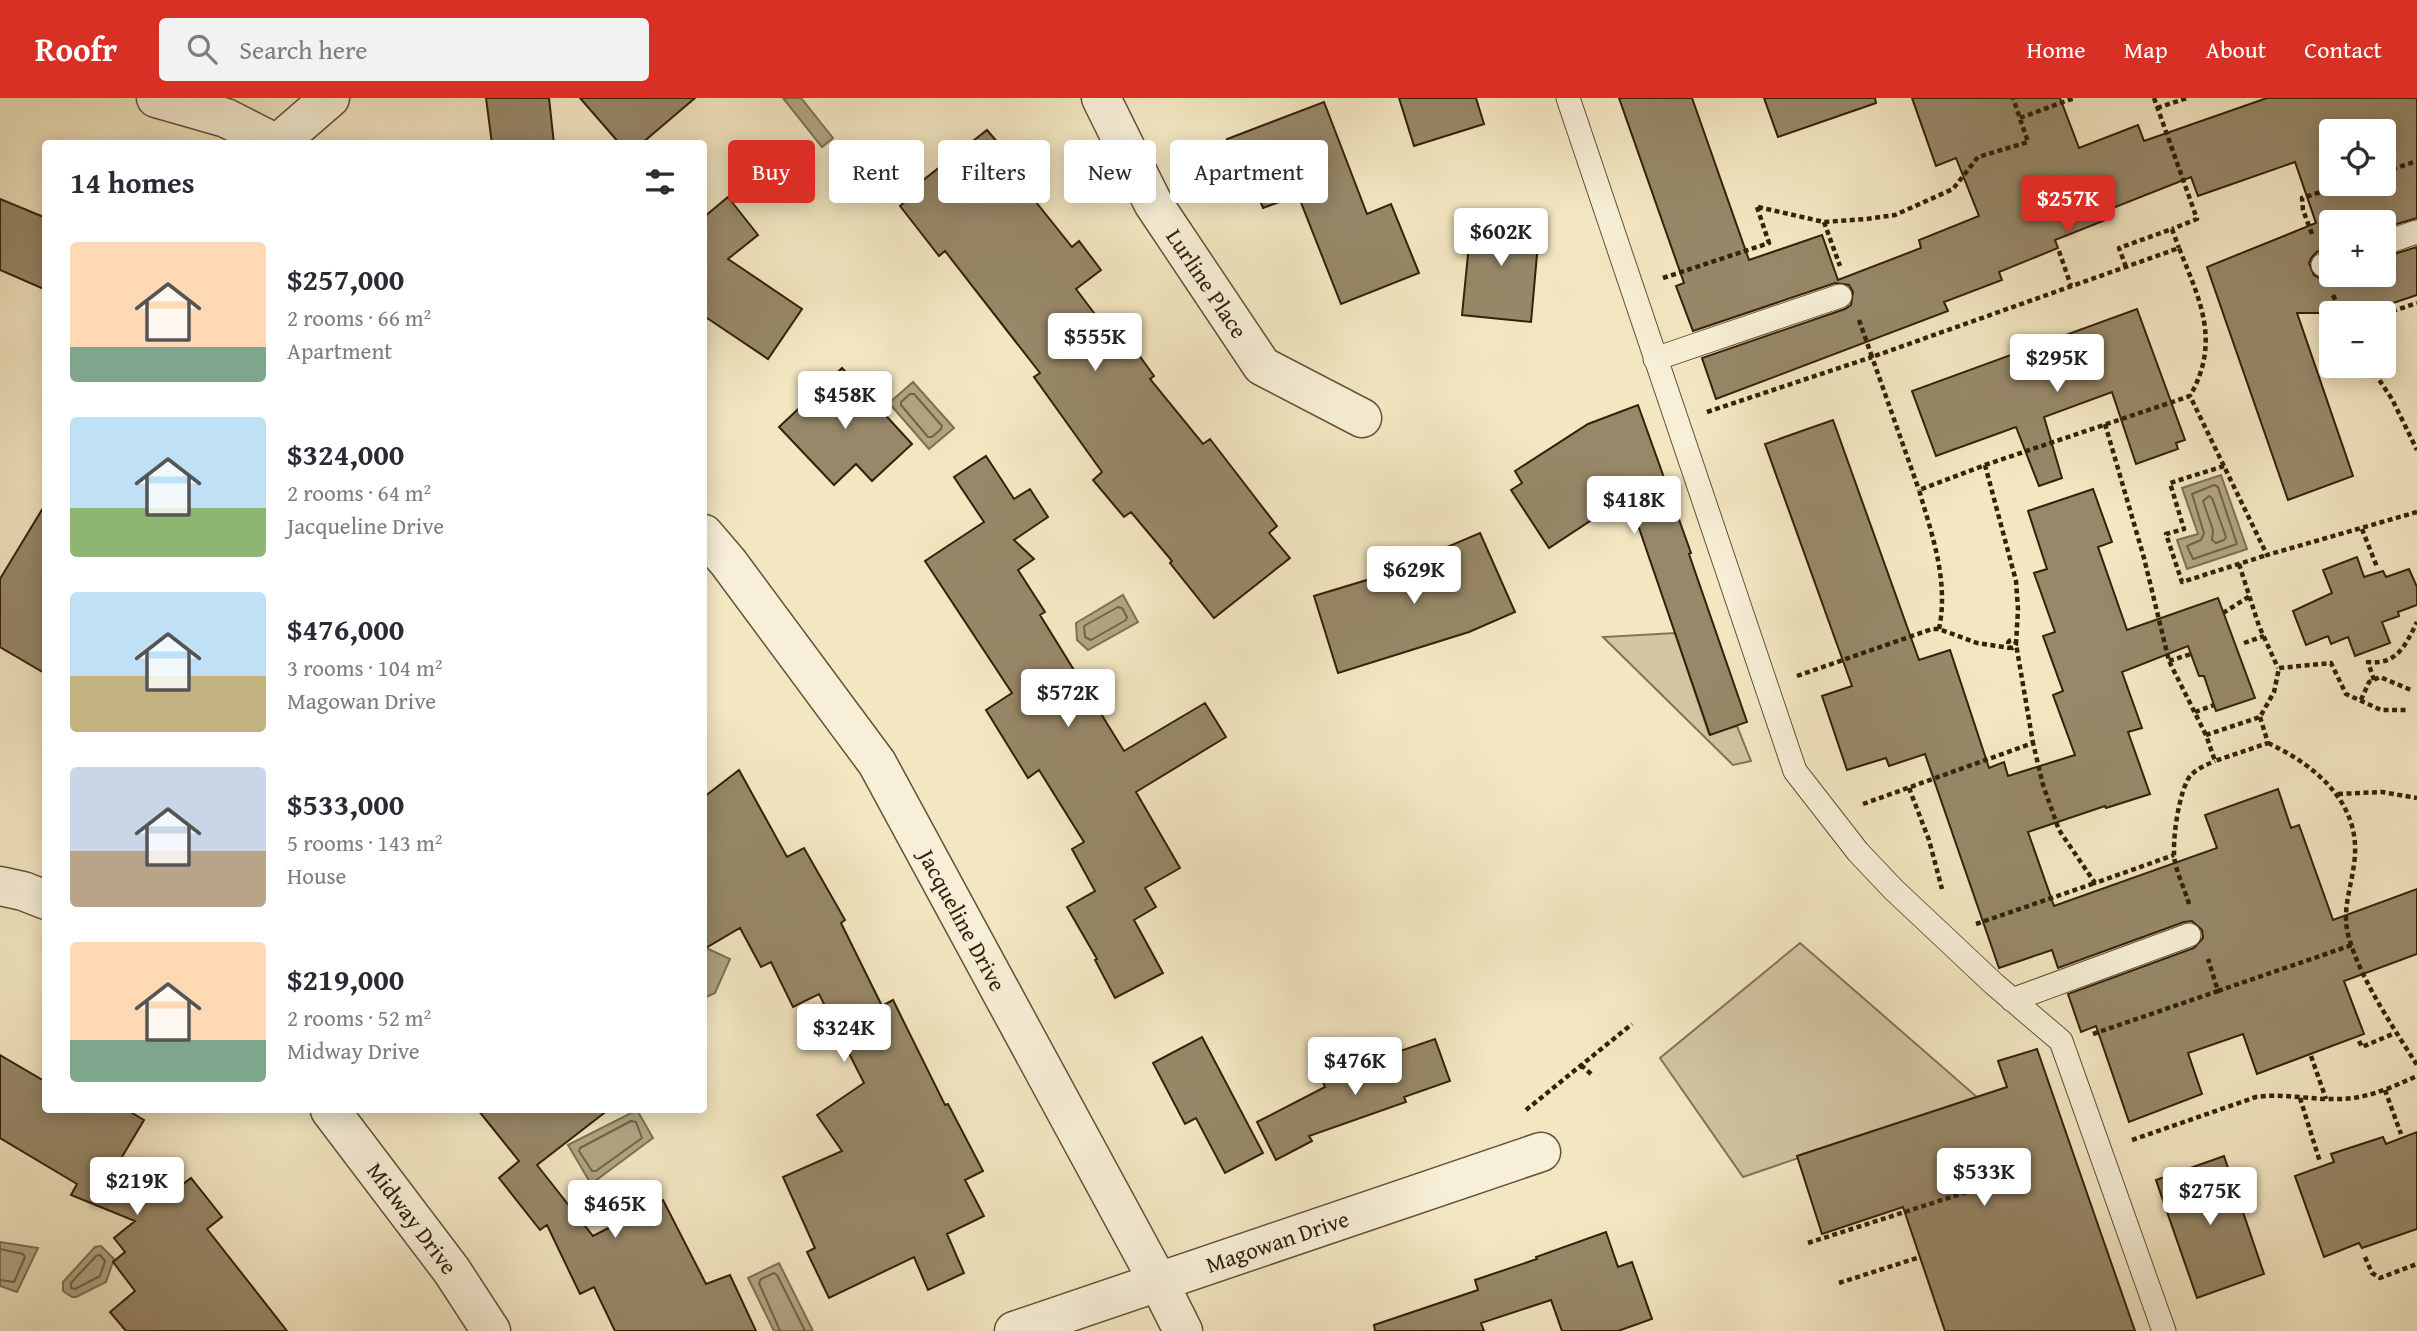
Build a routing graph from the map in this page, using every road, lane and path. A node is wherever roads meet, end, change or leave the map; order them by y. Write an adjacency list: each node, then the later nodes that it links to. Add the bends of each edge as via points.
1 (156, 98): 11 (street, via 226,118)
2 (330, 98): 12 (street)
3 (1101, 98): 32 (street, Lurline Place, via 1153,203 1262,366)
4 (1568, 98): 29 (lane)
5 (2013, 98): 10 (path)
6 (2074, 98): 10 (path)
7 (2154, 98): 9 (path)
8 (2187, 98): 9 (path)
9 (2157, 108): 17 (path, via 2197,219)
10 (2020, 118): 23 (path, via 2028,142 1978,157 1953,189 1895,215 1824,222 1757,207 1769,243)
11 (269, 140)
12 (282, 140)
13 (2417, 161): 14 (path)
14 (2396, 168)
15 (2319, 193): 16 (path, via 2302,198)
16 (2303, 210)
17 (2172, 229): 20 (path); 22 (path, via 2119,248)
18 (2417, 232): 19 (lane)
19 (2396, 239)
20 (2179, 248): 22 (path); 31 (path, via 2201,309 2207,343)
21 (2059, 251): 24 (path)
22 (2126, 267): 24 (path)
23 (1656, 280)
24 (2071, 286): 28 (path)
25 (1840, 296): 29 (lane)
26 (2417, 303): 27 (path)
27 (2396, 310)
28 (1872, 357): 33 (path); 38 (path)
29 (1655, 359): 33 (lane)
30 (2378, 378): 35 (path)
31 (2190, 396): 34 (path); 37 (path)
32 (1362, 418)
33 (1676, 421): 79 (lane, via 1795,771 1893,889)
34 (2105, 424): 36 (path); 53 (path)
35 (2417, 450)
36 (1985, 465): 38 (path); 51 (path, via 2015,581)
37 (2224, 466): 42 (path); 43 (path, via 2170,483 2184,528 2166,534 2182,582)
38 (1919, 489): 48 (path, via 1941,572)
39 (2417, 512): 40 (path)
40 (2361, 528): 42 (path); 44 (path)
41 (707, 538): 102 (street, Jacqueline Drive, via 877,763)
42 (2267, 555): 43 (path)
43 (2239, 564): 45 (path)
44 (2377, 568)
45 (2250, 596): 46 (path); 49 (path)
46 (2223, 613)
47 (2417, 622): 56 (path, via 2392,659 2381,664 2368,662)
48 (1940, 629): 51 (path, via 1969,641 2010,648 2009,641); 55 (path)
49 (2264, 636): 50 (path); 54 (path)
50 (2244, 643)
51 (2016, 644): 64 (path)
52 (2191, 654): 53 (path)
53 (2169, 662): 61 (path)
54 (2278, 668)
55 (1790, 678)
56 (2374, 680): 57 (path, via 2380,677); 58 (path)
57 (2411, 690)
58 (2361, 701): 60 (path, via 2381,709); 62 (path, via 2346,694 2331,663 2279,668 2274,692)
59 (2214, 705): 61 (path)
60 (2407, 709)
61 (2194, 712): 63 (path)
62 (2260, 717): 63 (path); 65 (path)
63 (2206, 735): 65 (path, via 2215,761)
64 (2033, 743): 66 (path); 71 (path, via 2059,830)
65 (2269, 743): 67 (path, via 2304,762)
66 (1909, 788): 69 (path); 73 (path)
67 (2338, 794): 68 (path, via 2382,792); 77 (path, via 2355,840 2346,898)
68 (2417, 798)
69 (1855, 807)
70 (2174, 855): 71 (path)
71 (2095, 883): 75 (path)
72 (0, 886): 74 (street)
73 (1943, 896)
74 (42, 898)
75 (1965, 927)
76 (2189, 935): 79 (lane)
77 (2352, 945): 78 (path); 81 (path)
78 (2218, 991)
79 (2012, 1000): 107 (lane, via 2061,1041)
80 (1632, 1024): 84 (path)
81 (2395, 1032): 82 (path, via 2361,1047); 85 (path)
82 (2359, 1041)
83 (2311, 1056): 90 (path)
84 (1581, 1065): 86 (path); 91 (path)
85 (2417, 1065)
86 (1591, 1074)
87 (2417, 1076): 88 (path)
88 (2385, 1090): 90 (path, via 2363,1097); 93 (path)
89 (2300, 1098): 90 (path); 94 (path, via 2256,1097); 96 (path)
90 (2326, 1099)
91 (1526, 1111)
92 (332, 1113): 104 (street, Midway Drive, via 452,1271)
93 (2402, 1134)
94 (2133, 1140)
95 (1541, 1152): 102 (street, Magowan Drive)
96 (2320, 1162)
97 (1995, 1183): 98 (path)
98 (1808, 1243)
99 (1920, 1257): 103 (path)
100 (2365, 1257): 101 (path, via 2372,1273 2380,1278)
101 (2417, 1264)
102 (1159, 1283): 105 (street, Magowan Drive); 106 (street, Jacqueline Drive)
103 (1839, 1283)
104 (491, 1331)
105 (1014, 1331)
106 (1183, 1331)
107 (2164, 1331)

